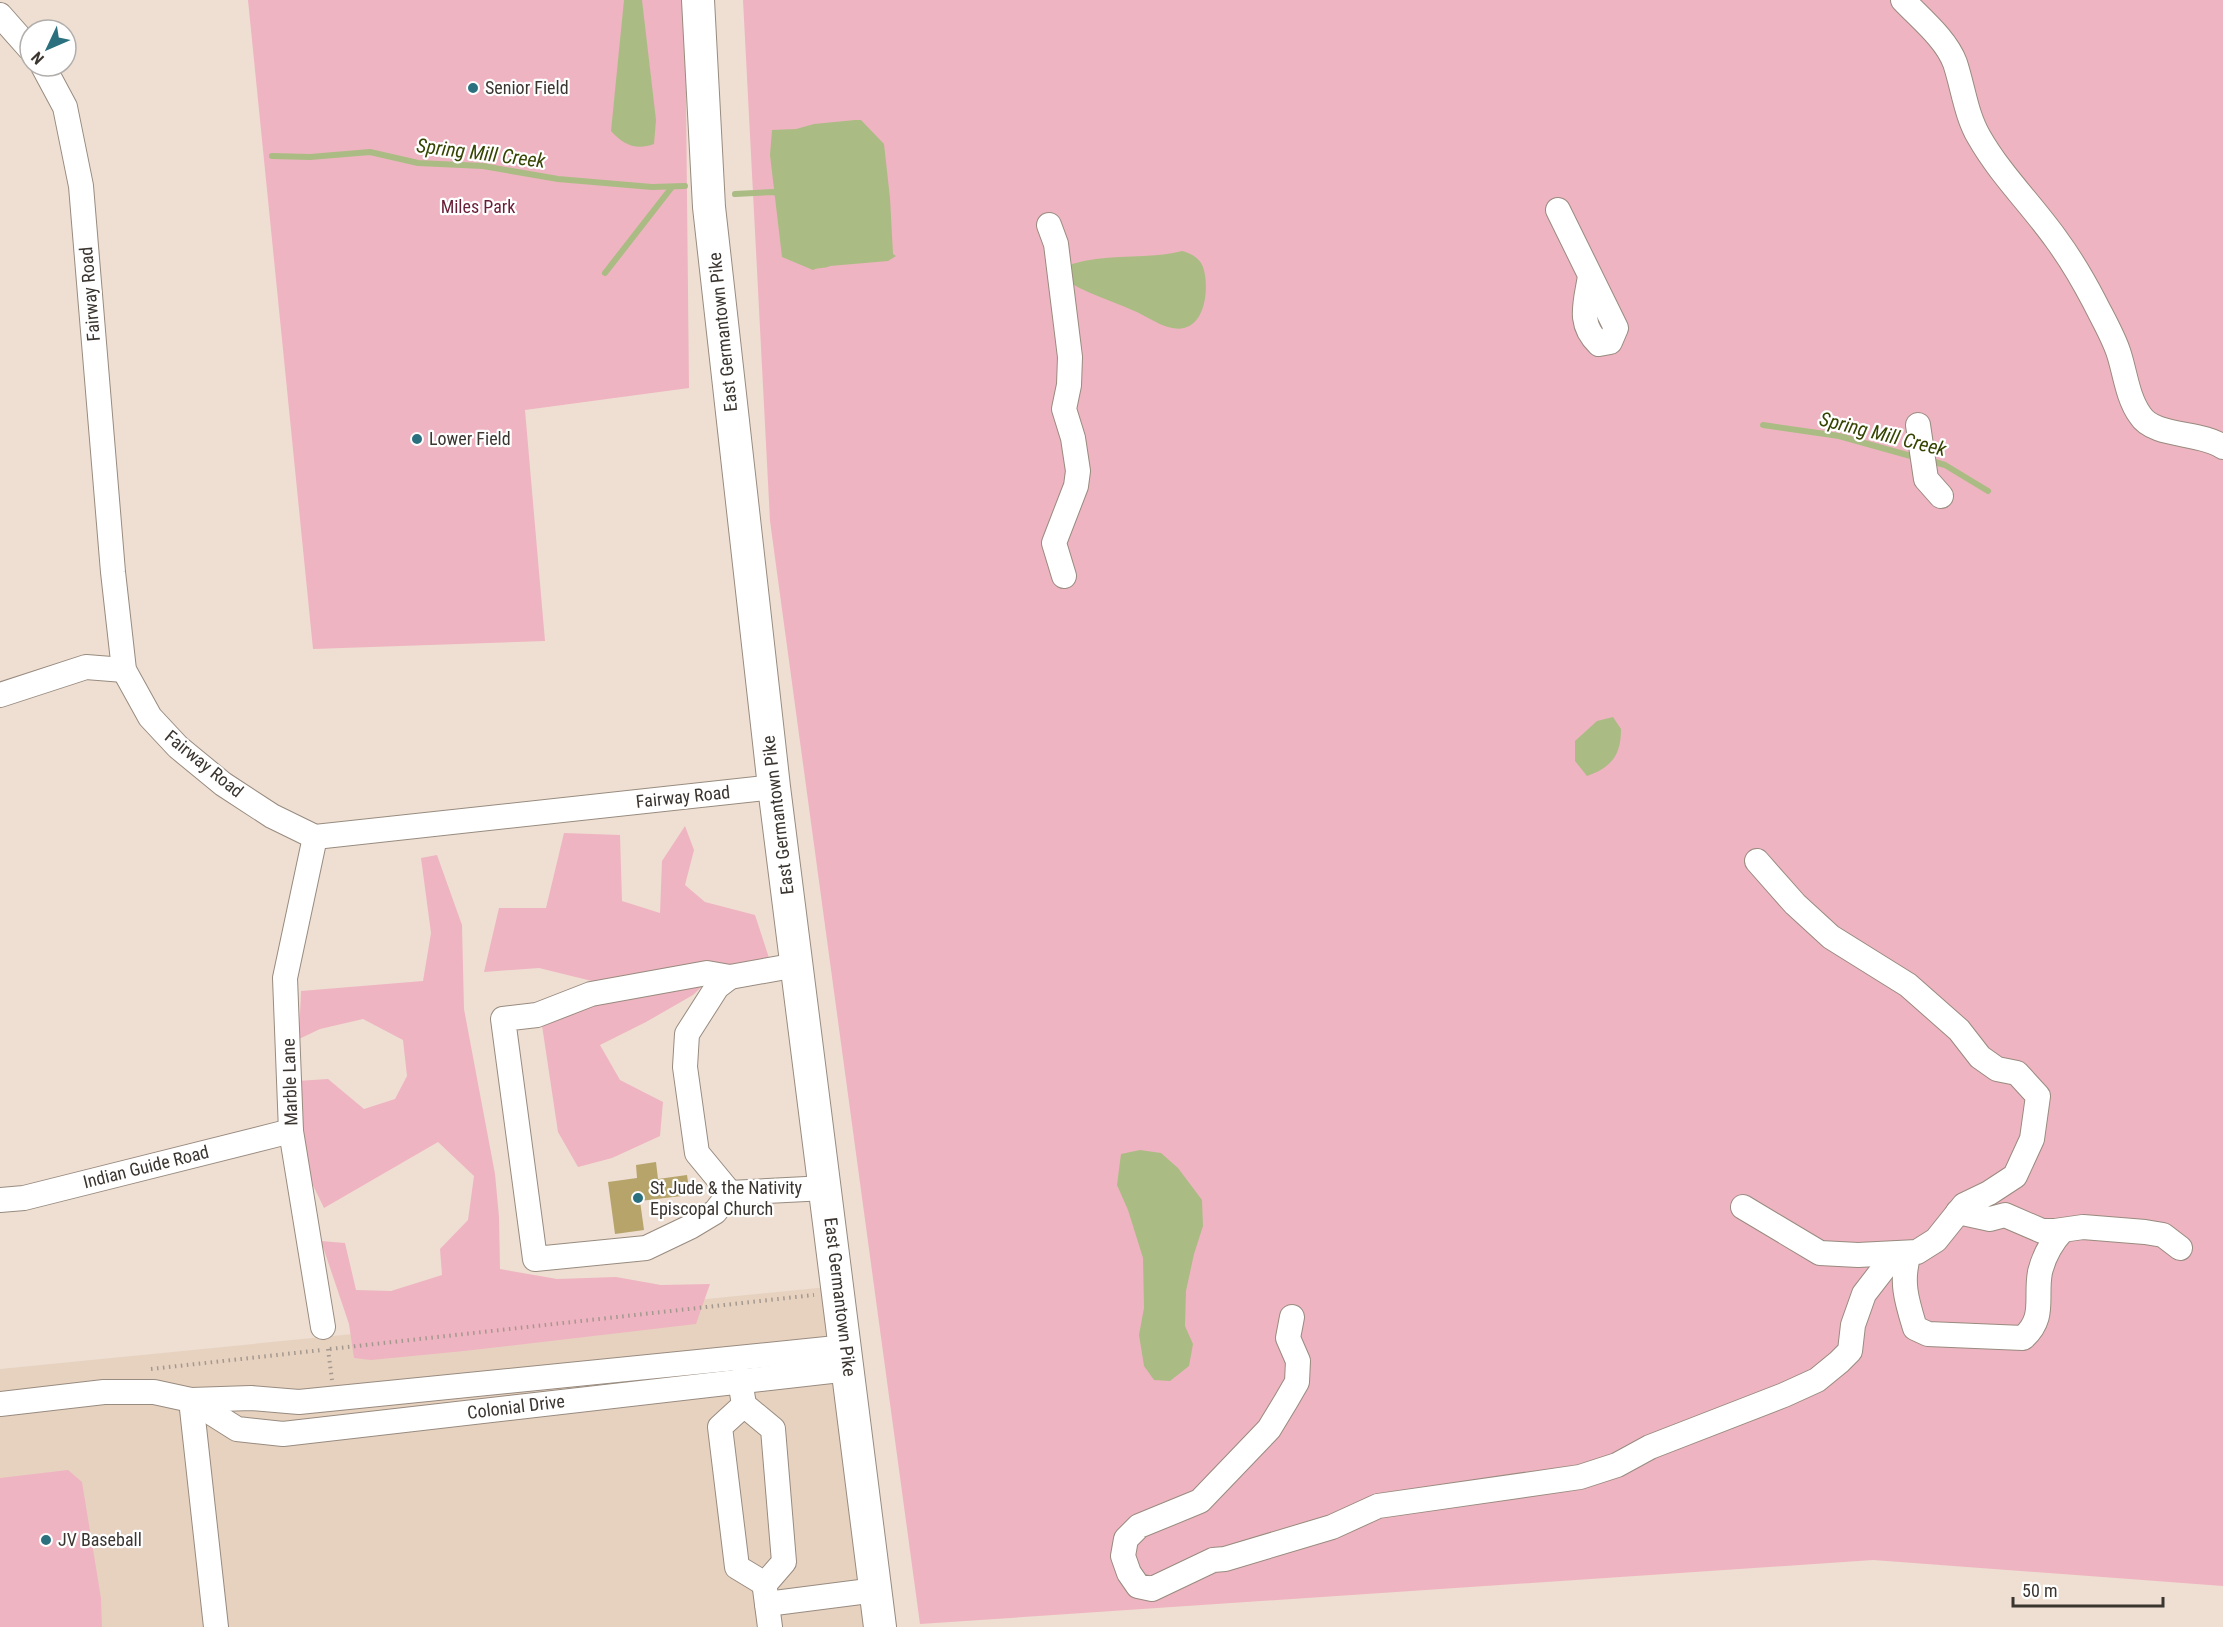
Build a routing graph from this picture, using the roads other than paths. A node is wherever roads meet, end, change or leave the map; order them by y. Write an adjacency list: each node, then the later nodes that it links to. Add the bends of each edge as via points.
1 (698, 0): 15 (main road, East Germantown Pike, via 709,207)
2 (1903, 0): 10 (street, via 1940,39 1954,61 1978,136 2056,239 2089,293 2117,349 2140,416 2175,434 2193,435)
3 (0, 15): 4 (street)
4 (18, 35)
5 (49, 78): 13 (street, Fairway Road, via 65,107 81,186)
6 (1558, 210): 8 (street)
7 (1049, 225): 12 (street, via 1056,244 1070,357 1064,409 1078,471 1054,543)
8 (1590, 276)
9 (1918, 425): 11 (street, via 1926,479)
10 (2223, 447)
11 (1941, 496)
12 (1064, 576)
13 (124, 670): 14 (street, via 86,667); 16 (street, Fairway Road, via 150,717 178,747 223,784 272,816)
14 (0, 695)
15 (774, 787): 16 (street, Fairway Road); 18 (main road, East Germantown Pike)
16 (315, 837): 20 (street, Marble Lane, via 285,978)
17 (1757, 861): 25 (street, via 1831,937 1908,985 1959,1030 1980,1057 1997,1069 2017,1074 2038,1096 2032,1139 2015,1176)
18 (797, 965): 19 (street); 21 (main road, East Germantown Pike)
19 (730, 977): 22 (street, via 717,987 687,1034 685,1067 697,1153); 22 (street, via 707,973 591,994 537,1015 502,1019 535,1259 646,1248 715,1212)
20 (291, 1131): 23 (street, Indian Guide Road); 30 (street, Marble Lane)
21 (826, 1188): 22 (street); 31 (main road, East Germantown Pike)
22 (730, 1193)
23 (0, 1200)
24 (1743, 1207): 28 (street, via 1820,1252)
25 (1958, 1212): 26 (street, via 1990,1219 2005,1215 2042,1231); 28 (street, via 1936,1240 1917,1252)
26 (2062, 1230): 27 (street, via 2083,1227 2145,1232 2163,1235); 28 (street, via 2046,1252 2040,1273 2037,1318 2023,1338 1928,1334 1915,1328 1905,1296)
27 (2180, 1248)
28 (1902, 1254): 29 (street, via 1864,1294 1853,1325 1850,1351 1816,1380 1784,1395 1580,1477 1378,1506 1332,1527 1213,1560 1152,1589 1138,1586 1123,1556 1126,1539 1139,1526 1200,1501 1269,1429 1297,1382 1298,1361 1288,1338)
29 (1292, 1317)
30 (326, 1338)
31 (848, 1358): 32 (street, Colonial Drive); 33 (street, Colonial Drive, via 299,1402 251,1398); 36 (main road, East Germantown Pike)
32 (740, 1380): 33 (street, Colonial Drive, via 283,1434 237,1429); 35 (street)
33 (191, 1400): 34 (street, Colonial Drive, via 154,1392 104,1392); 38 (street)
34 (0, 1404)
35 (744, 1405): 37 (street, via 773,1429 784,1562); 37 (street, via 720,1427 737,1567)
36 (876, 1590): 37 (street); 39 (main road, East Germantown Pike)
37 (767, 1605)
38 (216, 1627)
39 (880, 1627)

